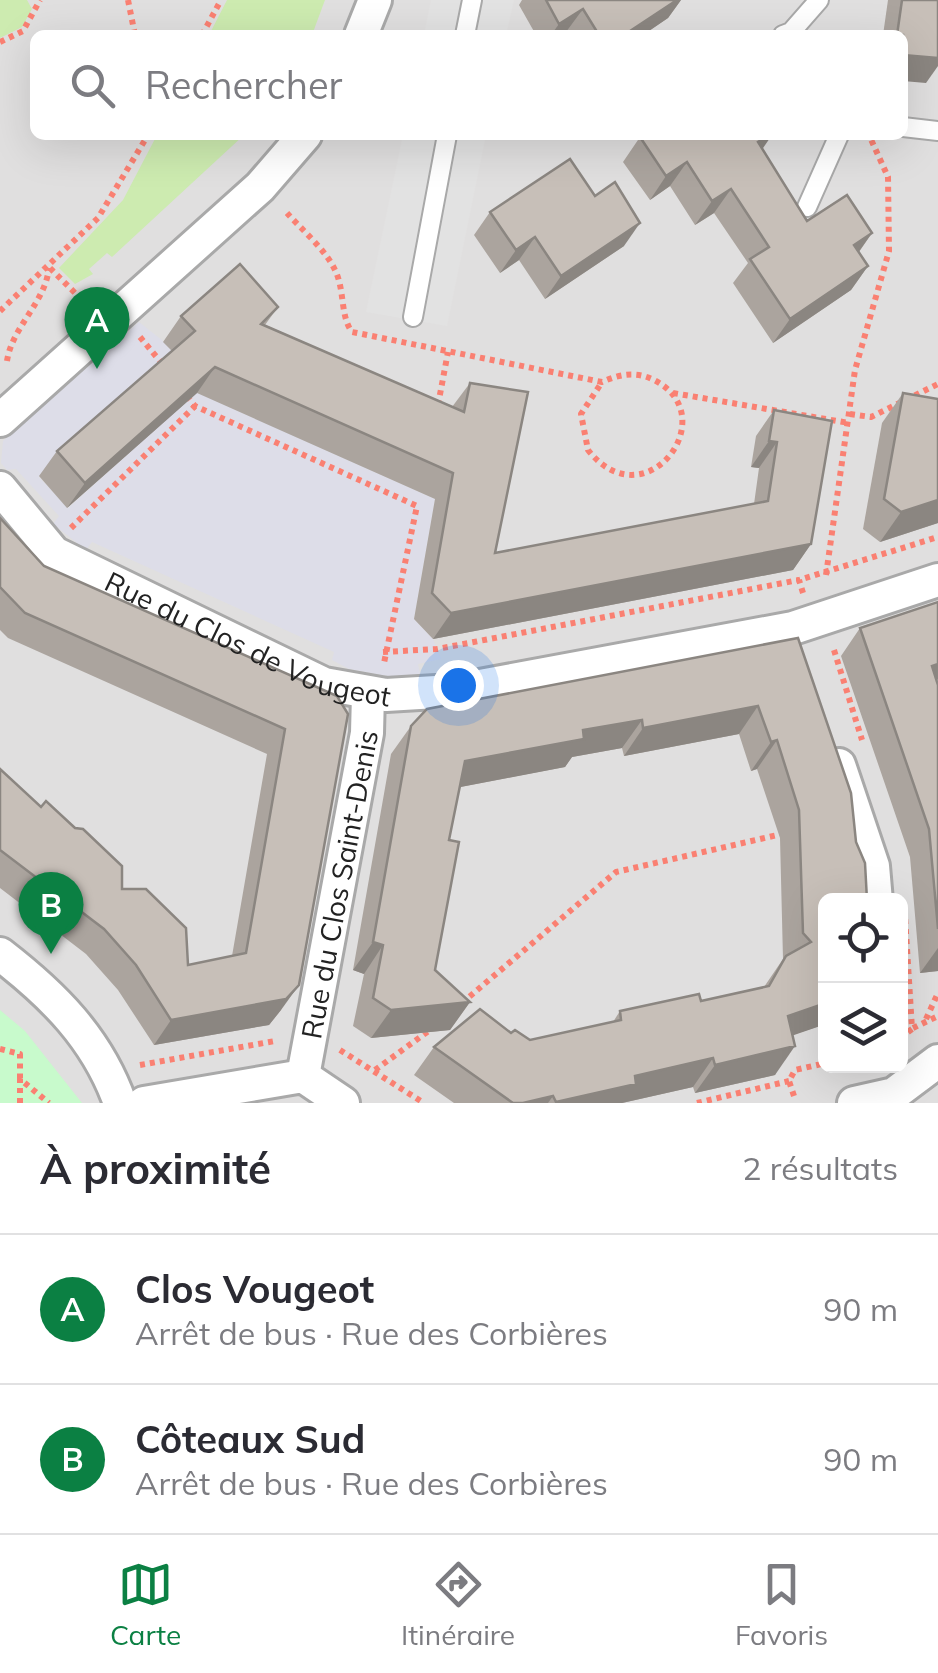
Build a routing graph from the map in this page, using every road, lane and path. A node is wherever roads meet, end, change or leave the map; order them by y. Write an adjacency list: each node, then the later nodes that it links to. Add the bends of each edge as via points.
1 (40, 0): 12 (path, via 23,31)
2 (128, 0): 7 (path)
3 (221, 0): 8 (path)
4 (374, 0): 9 (street)
5 (472, 0): 10 (lane)
6 (819, 0): 11 (lane)
7 (134, 30)
8 (205, 30)
9 (364, 30)
10 (466, 30)
11 (793, 30)
12 (0, 42)
13 (908, 128): 14 (lane)
14 (938, 132)
15 (145, 140): 21 (path, via 98,218)
16 (300, 140): 24 (street, via 260,188)
17 (446, 140): 25 (lane)
18 (837, 140): 20 (lane)
19 (871, 140): 34 (path, via 888,177 889,251 863,331)
20 (807, 207)
21 (49, 267): 22 (path); 23 (path); 27 (path, via 47,284 9,346)
22 (79, 297)
23 (0, 311)
24 (121, 312): 28 (path); 35 (street)
25 (414, 317)
26 (448, 352): 33 (path)
27 (7, 361)
28 (174, 380)
29 (938, 384): 34 (path, via 871,417)
30 (184, 393): 32 (path)
31 (672, 393): 31 (path, via 632,374 602,382 581,414 588,450 617,473 642,474 665,462 682,429); 34 (path)
32 (195, 406): 38 (path); 39 (path)
33 (436, 416)
34 (850, 418): 40 (path, via 826,575)
35 (0, 420)
36 (0, 488): 47 (street, Rue du Clos de Vougeot, via 54,553 324,684)
37 (420, 491): 38 (path)
38 (417, 506): 44 (path)
39 (64, 535)
40 (938, 537)
41 (799, 580): 45 (path, via 437,649)
42 (938, 580): 43 (street, Rue du Clos de Vougeot)
43 (793, 628): 46 (street); 47 (street, Rue du Clos de Vougeot, via 453,690)
44 (386, 638)
45 (383, 652)
46 (804, 660)
47 (368, 694): 61 (street, Rue du Clos Saint-Denis, via 367,733)
48 (828, 732): 50 (street)
49 (786, 834): 53 (path, via 616,872)
50 (875, 893)
51 (0, 954): 68 (street, via 61,1005 90,1042)
52 (938, 994): 55 (path)
53 (456, 1008)
54 (938, 1016): 55 (path)
55 (926, 1018): 57 (path)
56 (441, 1021): 71 (path, via 375,1070)
57 (912, 1029)
58 (0, 1048): 62 (path, via 20,1054)
59 (938, 1061): 64 (street)
60 (818, 1065): 63 (path, via 795,1070)
61 (303, 1076): 69 (street); 70 (street)
62 (20, 1079): 66 (path); 67 (path)
63 (790, 1081): 65 (path); 72 (path)
64 (892, 1087): 73 (street)
65 (794, 1096)
66 (20, 1103)
67 (50, 1103)
68 (120, 1103)
69 (144, 1103)
70 (343, 1103)
71 (424, 1103)
72 (697, 1103)
73 (854, 1103)

